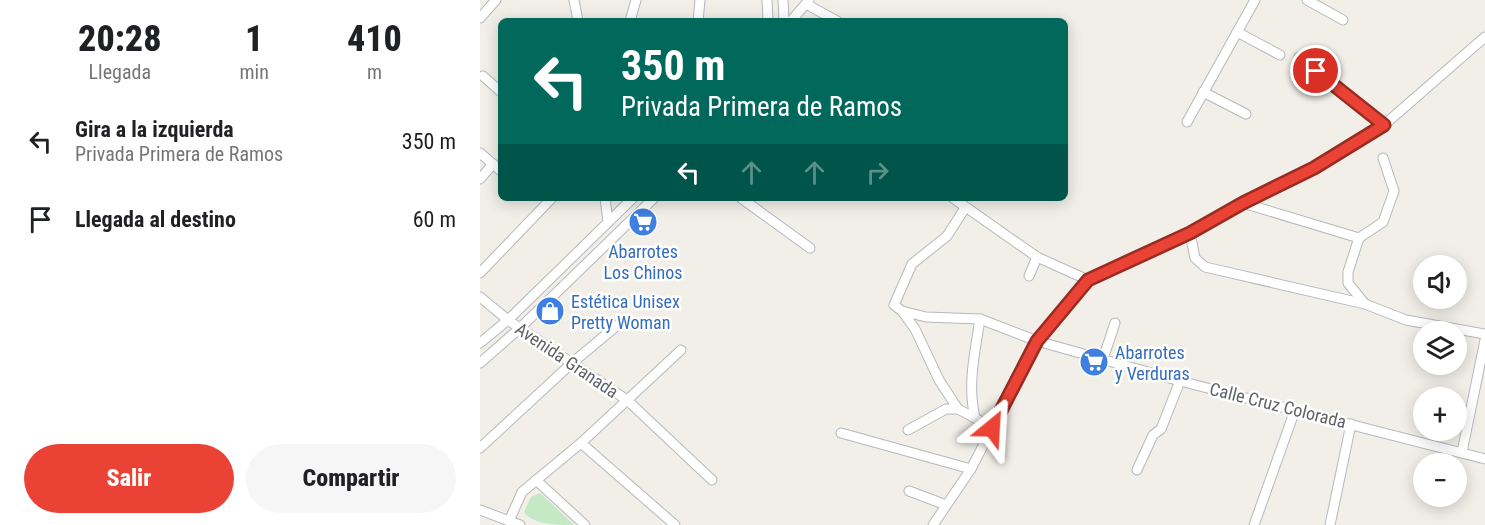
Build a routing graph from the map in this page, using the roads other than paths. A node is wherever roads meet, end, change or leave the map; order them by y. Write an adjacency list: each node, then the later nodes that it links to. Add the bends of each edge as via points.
1 (496, 0): 10 (street)
2 (574, 0): 11 (street)
3 (636, 0): 12 (street)
4 (700, 0): 13 (street)
5 (767, 0): 14 (street)
6 (783, 0): 15 (street)
7 (1255, 0): 19 (street)
8 (1307, 0): 18 (street)
9 (807, 2): 16 (street); 17 (street)
10 (480, 18)
11 (577, 18)
12 (631, 18)
13 (698, 18)
14 (768, 18)
15 (784, 18)
16 (794, 18)
17 (832, 18)
18 (1343, 20)
19 (1237, 32): 21 (street); 25 (street)
20 (1485, 37): 28 (street)
21 (1280, 55)
22 (1299, 57): 28 (street)
23 (483, 76): 24 (street)
24 (497, 89)
25 (1203, 92): 26 (street); 27 (street)
26 (1246, 114)
27 (1187, 122)
28 (1384, 125): 40 (street, via 1314,168)
29 (480, 153): 31 (street)
30 (1383, 158): 44 (street, via 1394,191 1383,222)
31 (493, 164): 32 (street); 33 (street)
32 (498, 168)
33 (480, 179)
34 (549, 201): 47 (street)
35 (606, 201): 42 (street)
36 (630, 201): 42 (street)
37 (651, 201): 57 (street)
38 (745, 201): 45 (street)
39 (956, 201): 41 (street)
40 (1243, 203): 43 (street); 44 (street)
41 (964, 208): 46 (street); 52 (street, via 947,236 912,264)
42 (609, 222): 54 (street)
43 (1190, 233): 49 (street); 51 (street, via 1195,258 1205,267)
44 (1359, 238): 51 (street, via 1348,283)
45 (810, 248)
46 (1037, 257): 48 (street); 49 (street)
47 (480, 273)
48 (1029, 276)
49 (1088, 280): 60 (street)
50 (480, 297): 54 (street, Avenida Granada)
51 (1365, 304): 58 (street, via 1406,320)
52 (898, 308): 53 (street, Calle Cruz Colorada, via 926,317); 68 (street, via 915,329 939,380)
53 (980, 319): 60 (street, Calle Cruz Colorada); 70 (street, via 970,378)
54 (508, 320): 57 (street, Avenida Granada); 61 (street)
55 (620, 323): 65 (street)
56 (1115, 323): 63 (street)
57 (521, 327): 64 (street); 65 (street, Avenida Granada)
58 (1485, 334)
59 (1485, 340): 77 (street)
60 (1037, 341): 63 (street, Calle Cruz Colorada); 72 (street)
61 (480, 343)
62 (681, 350): 67 (street)
63 (1103, 359): 66 (street, Calle Cruz Colorada)
64 (480, 363)
65 (572, 363): 67 (street, Avenida Granada); 76 (street)
66 (1180, 381): 69 (street, Calle Cruz Colorada); 80 (street, via 1161,429 1153,435)
67 (627, 400): 75 (street); 82 (street, Avenida Granada)
68 (958, 409): 70 (street); 73 (street, via 946,409)
69 (1295, 410): 71 (street, Calle Cruz Colorada); 91 (street)
70 (975, 418): 72 (street)
71 (1351, 424): 77 (street, Calle Cruz Colorada); 92 (street)
72 (992, 428): 79 (street)
73 (909, 430)
74 (841, 433): 79 (street)
75 (581, 443): 81 (street); 89 (street)
76 (480, 448)
77 (1462, 452): 78 (street, Calle Cruz Colorada)
78 (1485, 459)
79 (971, 469): 84 (street)
80 (1137, 470)
81 (536, 480): 86 (street, via 522,492); 88 (street)
82 (712, 480)
83 (909, 491): 84 (street)
84 (946, 505): 90 (street)
85 (480, 510): 86 (street)
86 (510, 521): 87 (street)
87 (520, 525)
88 (585, 525)
89 (675, 525)
90 (933, 525)
91 (1254, 525)
92 (1330, 525)

